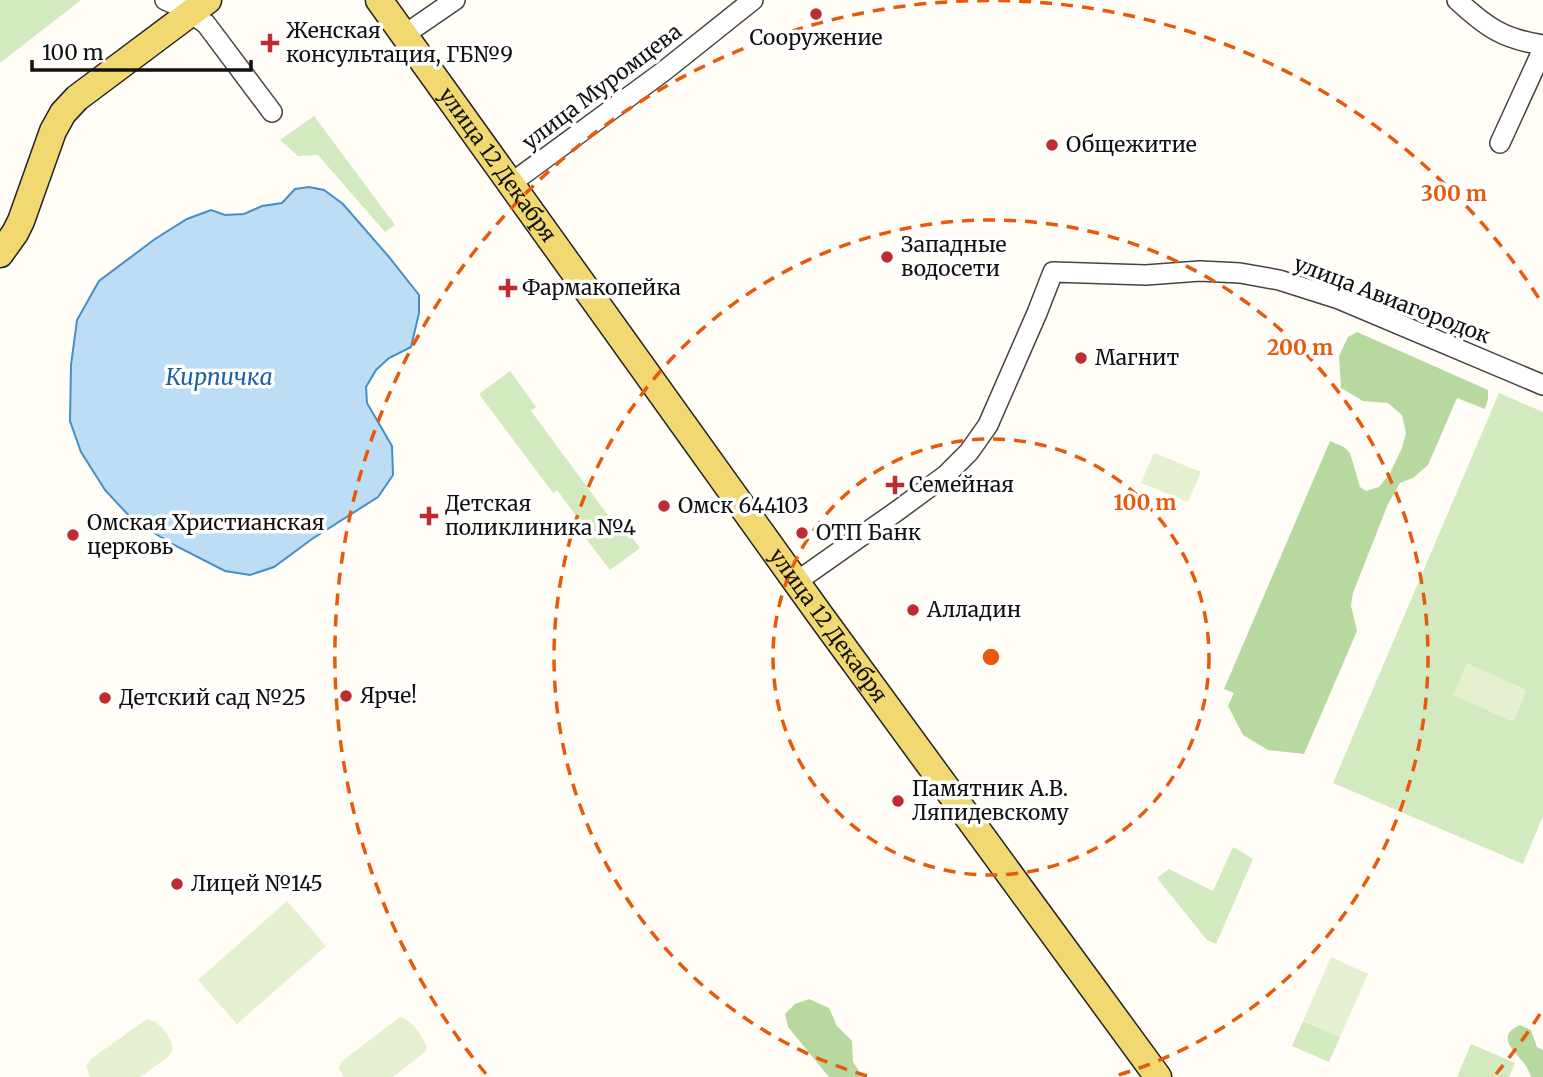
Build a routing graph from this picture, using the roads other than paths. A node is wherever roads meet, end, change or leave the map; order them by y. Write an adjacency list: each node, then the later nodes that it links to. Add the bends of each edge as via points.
1 (165, 0): 6 (street)
2 (379, 0): 7 (main road, улица 12 Декабря)
3 (455, 0): 7 (street)
4 (753, 0): 11 (street, улица Муромцева)
5 (1457, 0): 8 (street, via 1502,34)
6 (200, 6): 9 (street, via 206,24); 12 (main road, via 63,113 21,221)
7 (404, 35): 11 (main road, улица 12 Декабря)
8 (1543, 47): 10 (street)
9 (272, 112)
10 (1500, 143)
11 (510, 184): 14 (main road, улица 12 Декабря)
12 (0, 254)
13 (1543, 385): 14 (street, улица Авиагородок, via 1339,299 1279,280 1200,271 1146,275 1053,271 988,425 969,452 946,475)
14 (796, 582): 15 (main road, улица 12 Декабря)
15 (1158, 1077)

